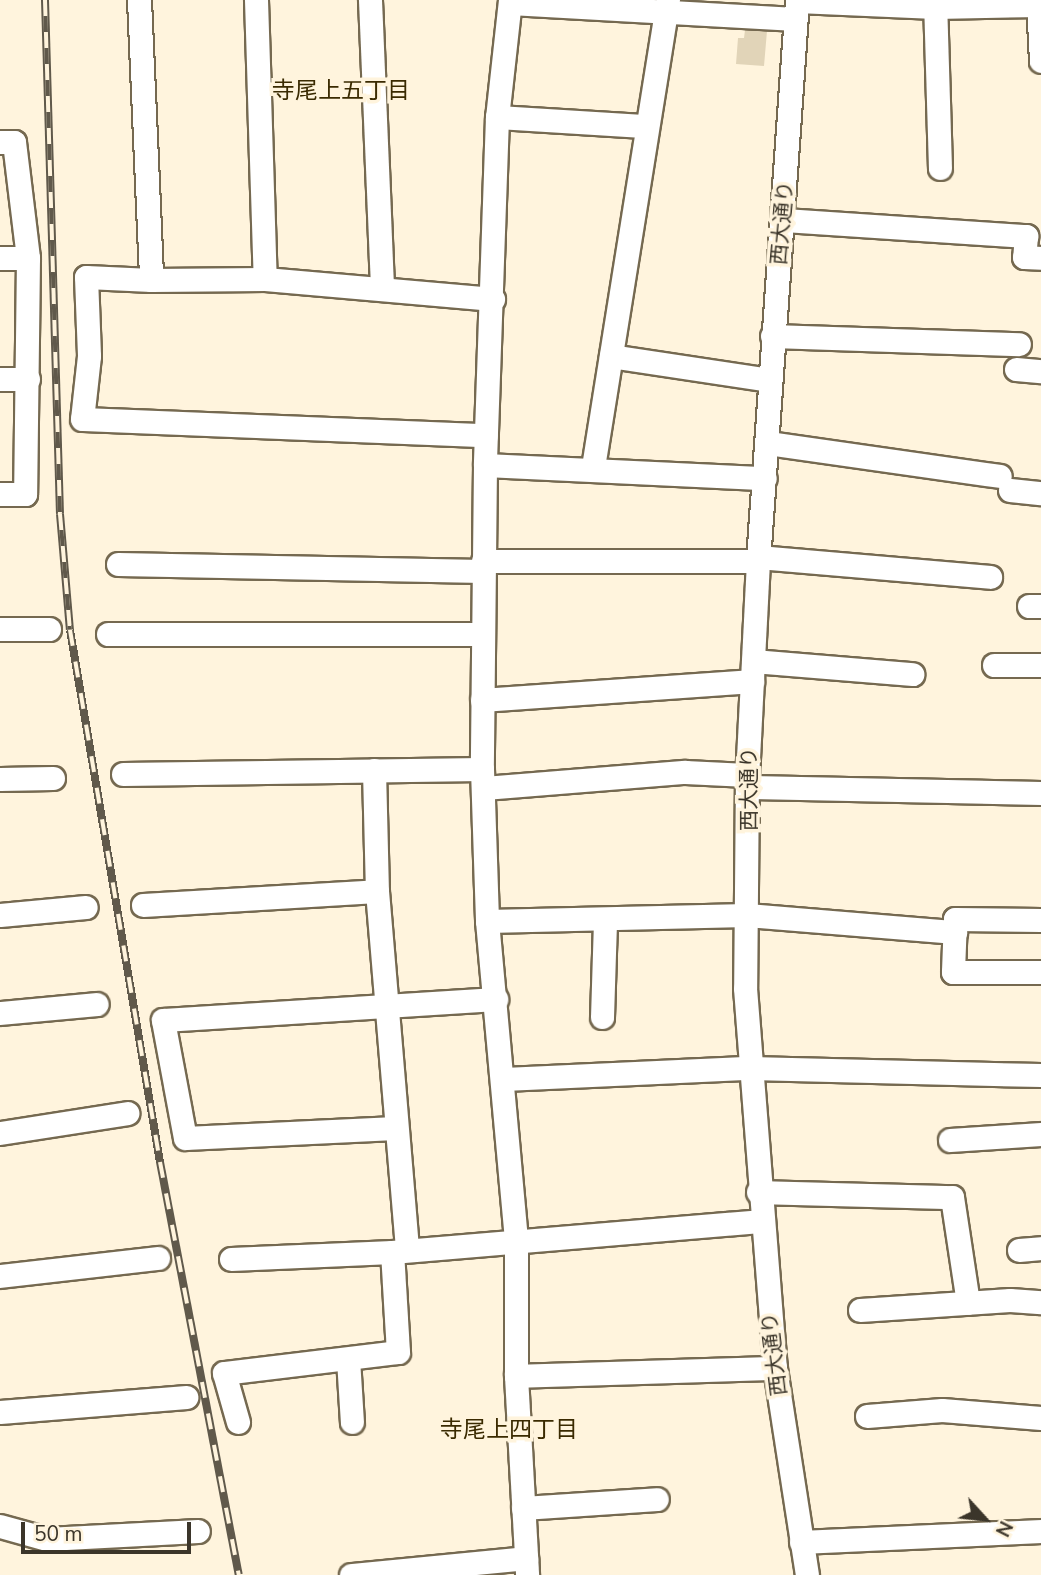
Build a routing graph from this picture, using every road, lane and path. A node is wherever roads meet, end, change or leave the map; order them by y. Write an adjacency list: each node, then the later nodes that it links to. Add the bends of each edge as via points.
1 (139, 0): 19 (street)
2 (256, 0): 18 (street)
3 (370, 0): 20 (street)
4 (510, 1): 7 (street); 10 (street)
5 (1039, 3): 6 (street); 9 (street)
6 (935, 4): 8 (street); 13 (street)
7 (666, 5): 8 (street); 11 (street)
8 (797, 7): 14 (street, 西大通り)
9 (1041, 61)
10 (497, 117): 11 (street); 21 (street)
11 (644, 126): 24 (street)
12 (0, 142): 16 (street, via 14,142)
13 (940, 168)
14 (784, 220): 17 (street, via 1026,236 1024,257); 22 (street, 西大通り)
15 (0, 258): 16 (street)
16 (28, 258): 28 (street)
17 (1041, 258)
18 (265, 279): 19 (street); 20 (street)
19 (151, 280): 30 (street, via 86,277 89,356 82,419)
20 (382, 287): 21 (street)
21 (493, 299): 30 (street)
22 (772, 336): 23 (street); 29 (street, 西大通り)
23 (1019, 344)
24 (611, 356): 29 (street); 33 (street)
25 (1016, 369): 26 (street)
26 (1041, 371)
27 (0, 379): 28 (street)
28 (28, 379): 36 (street, via 25,494)
29 (769, 380): 31 (street, 西大通り)
30 (486, 435): 32 (street)
31 (768, 443): 34 (street, 西大通り); 35 (street)
32 (485, 465): 33 (street); 39 (street)
33 (593, 467): 34 (street)
34 (765, 478): 37 (street, 西大通り)
35 (1041, 493)
36 (0, 494)
37 (758, 559): 39 (street); 40 (street); 47 (street, 西大通り)
38 (118, 564): 39 (street)
39 (483, 566): 44 (street)
40 (990, 577)
41 (0, 629): 42 (street)
42 (49, 629)
43 (108, 634): 44 (street)
44 (483, 634): 49 (street)
45 (994, 665): 46 (street)
46 (1041, 665)
47 (753, 671): 48 (street); 49 (street); 55 (street, 西大通り)
48 (912, 674)
49 (482, 700): 53 (street)
50 (374, 770): 51 (street); 53 (street); 57 (street)
51 (123, 774)
52 (54, 778): 54 (street)
53 (483, 778): 55 (street, via 685,772); 64 (street)
54 (0, 779)
55 (749, 781): 56 (street); 61 (street, 西大通り)
56 (1041, 793)
57 (377, 891): 58 (street); 69 (street)
58 (143, 905)
59 (86, 907): 60 (street)
60 (0, 915)
61 (747, 915): 62 (street); 65 (street); 72 (street, 西大通り)
62 (605, 920): 64 (street); 71 (street)
63 (1041, 920): 65 (street, via 955,919)
64 (487, 921): 67 (street)
65 (955, 932): 66 (street, via 953,972)
66 (1041, 972)
67 (496, 999): 69 (street); 74 (street)
68 (97, 1004): 70 (street)
69 (389, 1005): 76 (street); 76 (street, via 163,1020 185,1138)
70 (0, 1013)
71 (602, 1017)
72 (750, 1068): 73 (street); 74 (street); 80 (street, 西大通り)
73 (1041, 1075)
74 (504, 1079): 82 (street)
75 (127, 1114): 77 (street)
76 (395, 1128): 83 (street)
77 (0, 1133)
78 (1041, 1134): 79 (street)
79 (950, 1140)
80 (758, 1192): 81 (street, 西大通り); 88 (street, via 952,1197)
81 (760, 1221): 82 (street); 91 (street, 西大通り)
82 (516, 1241): 83 (street); 92 (street)
83 (400, 1251): 85 (street); 90 (street, via 398,1352)
84 (158, 1258): 86 (street)
85 (231, 1259)
86 (0, 1276)
87 (1041, 1302): 88 (street)
88 (968, 1303): 89 (street)
89 (860, 1310)
90 (348, 1359): 97 (street, via 224,1373); 98 (street)
91 (775, 1368): 92 (street); 104 (street, 西大通り)
92 (516, 1376): 100 (street)
93 (186, 1397): 94 (street)
94 (0, 1412)
95 (867, 1416): 96 (street, via 942,1410)
96 (1041, 1418)
97 (238, 1422)
98 (352, 1422)
99 (657, 1499): 100 (street)
100 (523, 1508): 105 (street)
101 (0, 1526): 102 (street, via 47,1539)
102 (198, 1531)
103 (1041, 1531): 104 (street)
104 (802, 1542): 107 (street, 西大通り)
105 (527, 1566): 106 (street)
106 (351, 1575)
107 (807, 1575)

